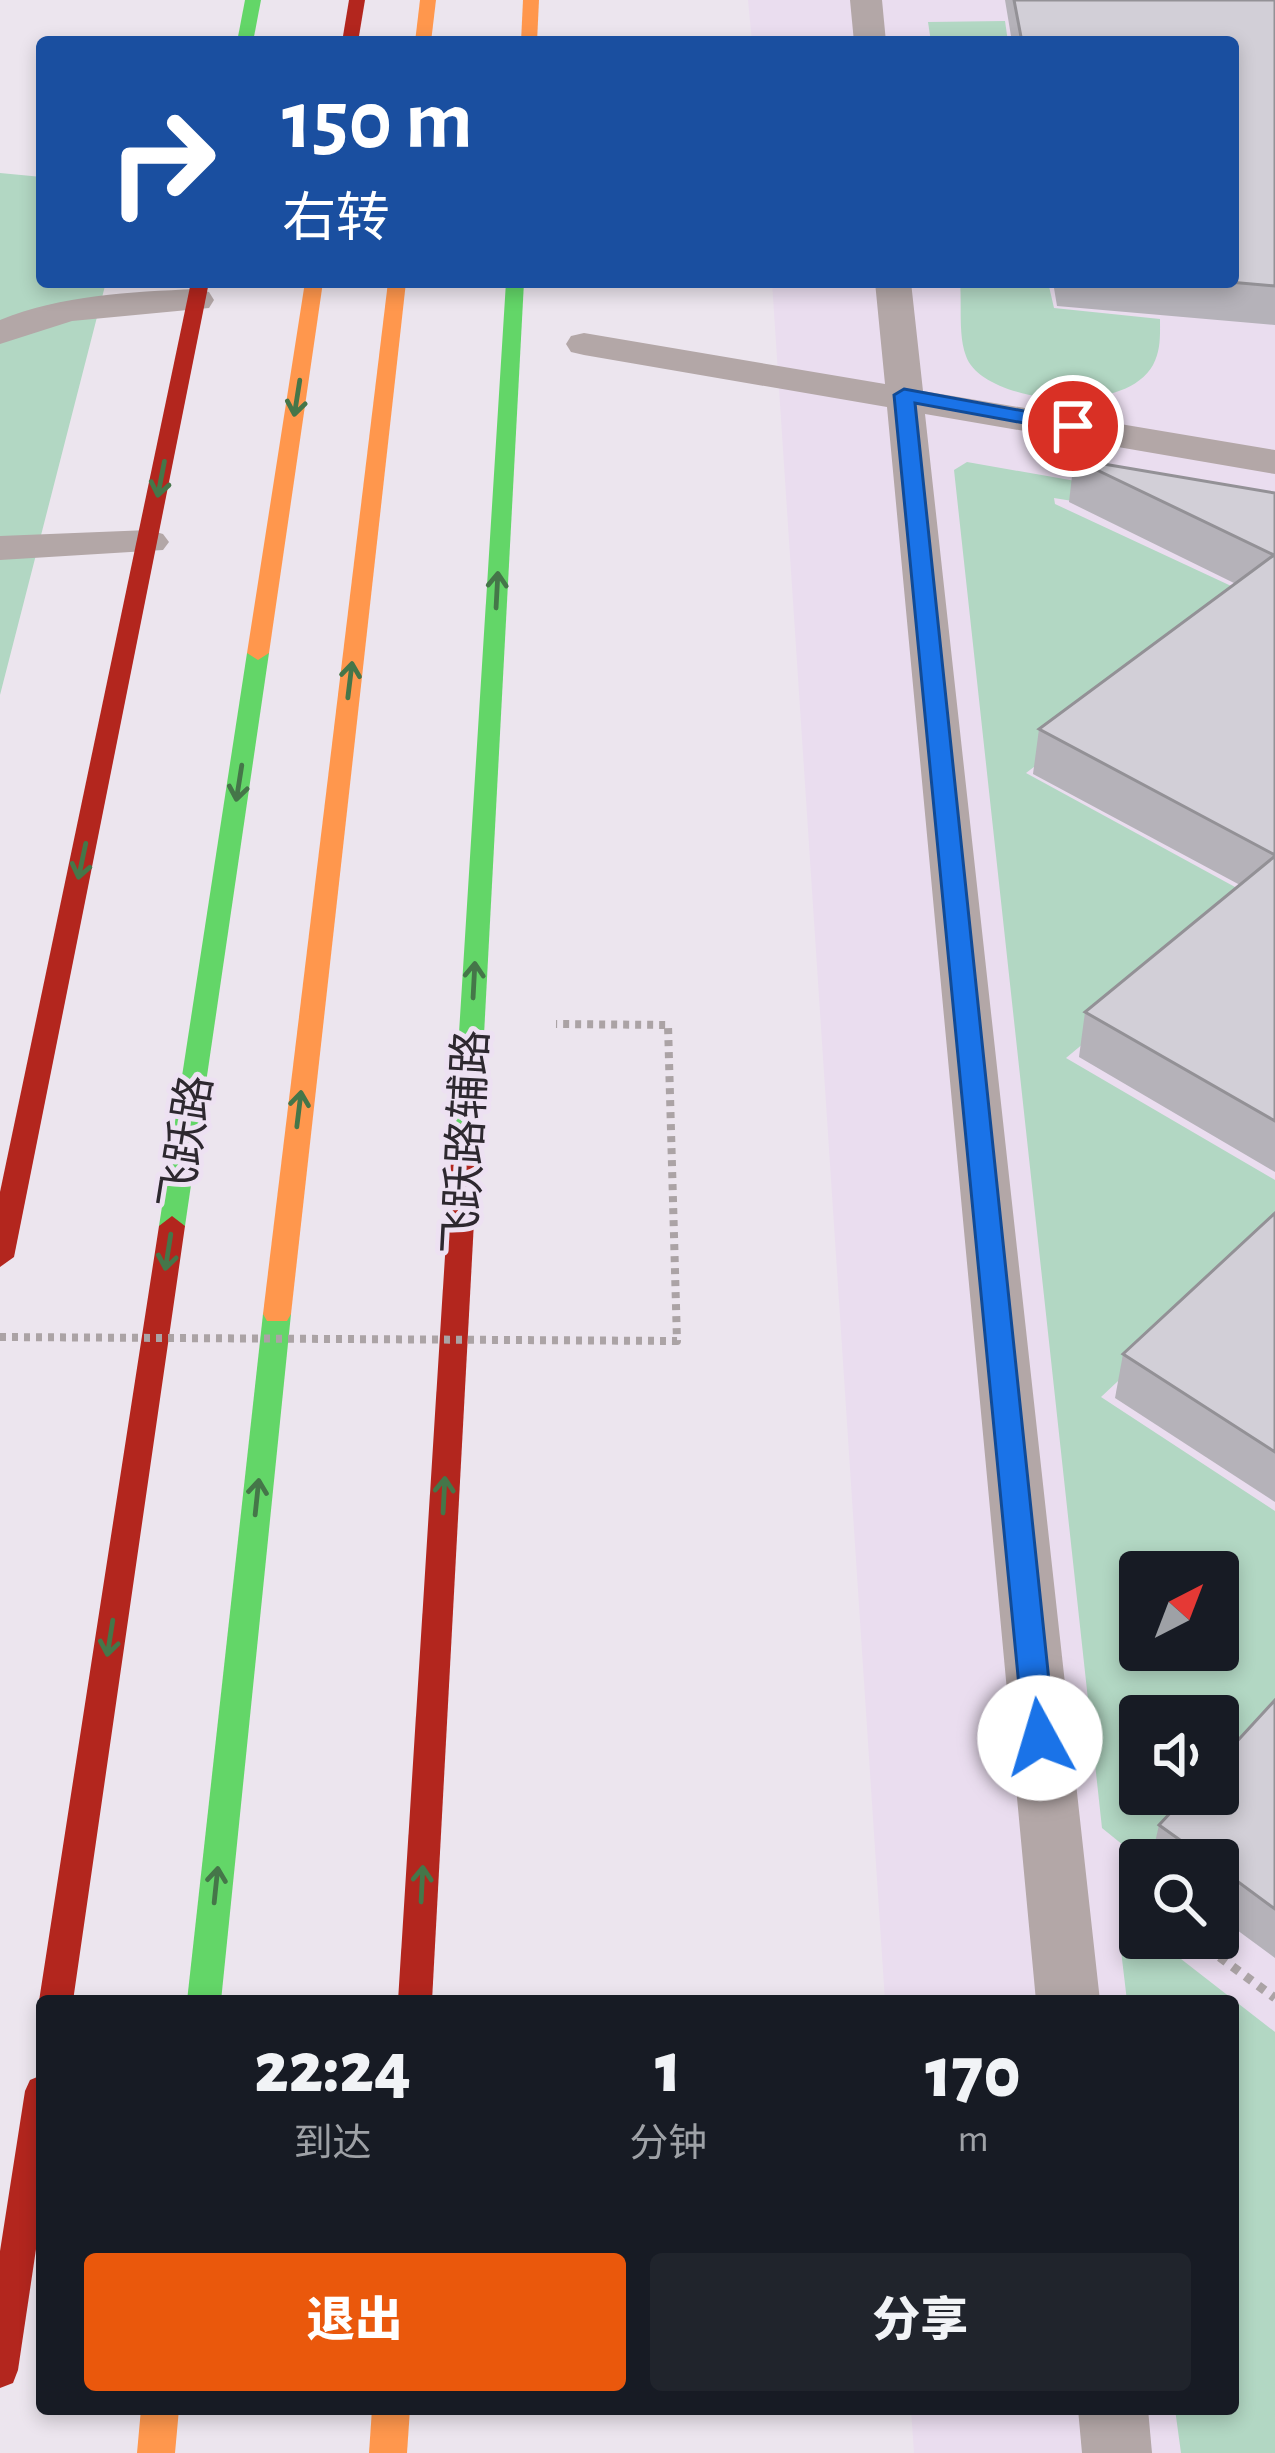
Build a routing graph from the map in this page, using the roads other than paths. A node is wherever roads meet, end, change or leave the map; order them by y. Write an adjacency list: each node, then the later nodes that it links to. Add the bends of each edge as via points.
1 (254, 0): 6 (main road)
2 (357, 0): 7 (main road)
3 (428, 0): 8 (main road)
4 (531, 0): 9 (main road)
5 (866, 0): 10 (lane)
6 (246, 36)
7 (351, 36)
8 (424, 36)
9 (529, 36)
10 (869, 36)
11 (313, 288): 23 (main road, 飞跃路, one-way to 23)
12 (396, 288): 24 (main road, one-way to 12)
13 (515, 288): 25 (main road, 飞跃路辅路, one-way to 13)
14 (894, 288): 18 (lane)
15 (198, 291): 16 (lane, via 83,306); 20 (main road, one-way to 20)
16 (0, 333)
17 (584, 344): 18 (lane)
18 (904, 395): 19 (lane); 26 (lane)
19 (1275, 462)
20 (148, 542): 21 (lane); 22 (main road, one-way to 22)
21 (0, 548)
22 (0, 1257)
23 (57, 1995)
24 (205, 1995)
25 (415, 1995)
26 (1067, 1995)
27 (36, 2131): 28 (main road)
28 (0, 2370)
29 (159, 2415): 32 (main road)
30 (391, 2415): 33 (main road)
31 (1113, 2415): 34 (lane)
32 (156, 2453)
33 (388, 2453)
34 (1118, 2453)

